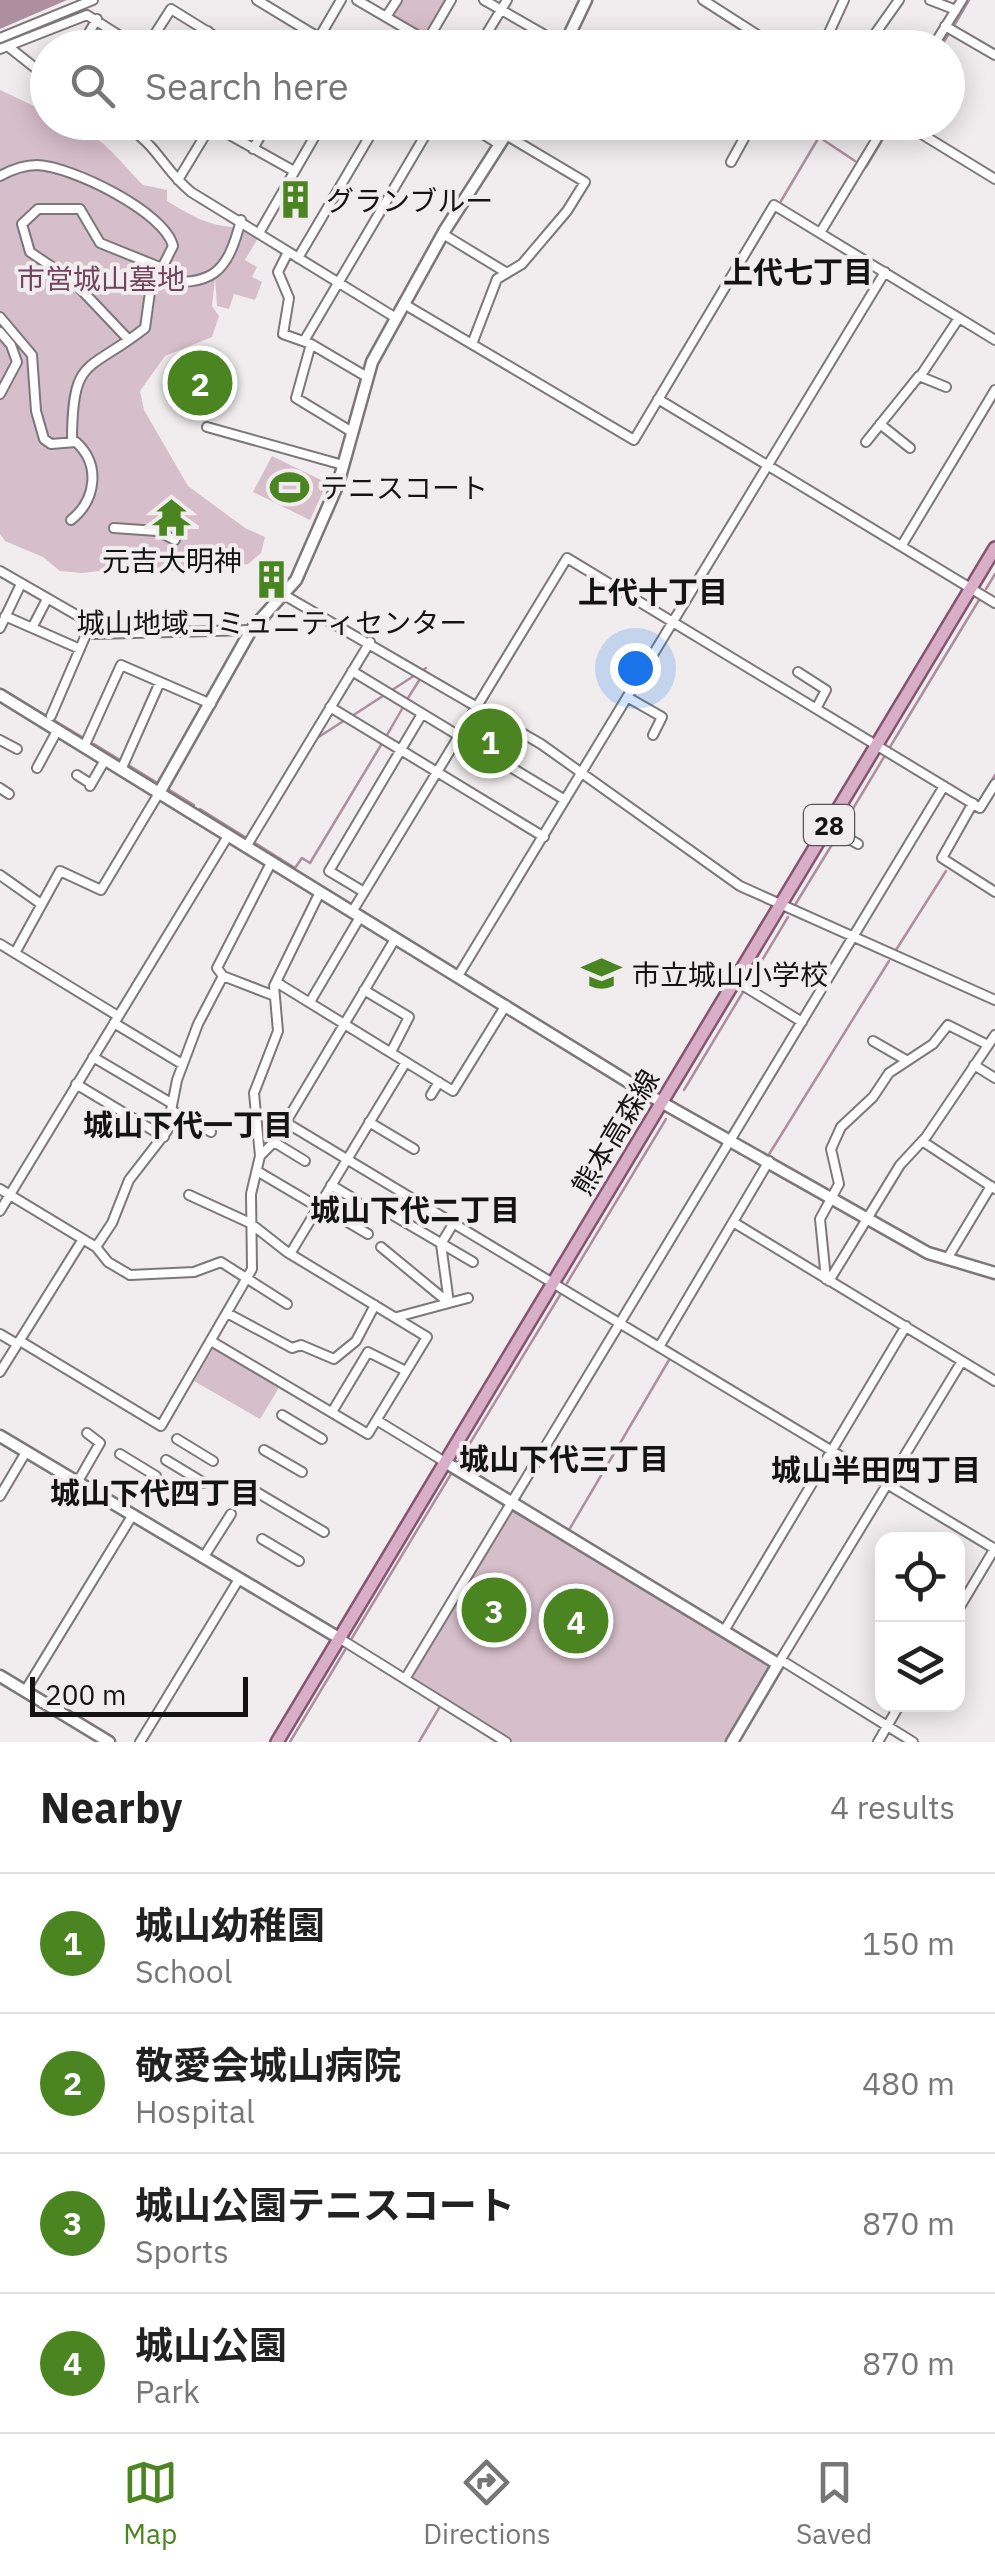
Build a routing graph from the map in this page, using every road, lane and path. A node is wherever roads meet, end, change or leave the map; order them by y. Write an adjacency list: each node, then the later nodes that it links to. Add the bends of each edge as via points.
1 (94, 0): 37 (street)
2 (257, 0): 25 (street)
3 (341, 0): 26 (street)
4 (356, 0): 17 (street)
5 (397, 0): 17 (street)
6 (452, 0): 28 (street)
7 (484, 0): 15 (street)
8 (507, 0): 15 (street)
9 (586, 0): 31 (street)
10 (702, 0): 32 (street)
11 (844, 0): 33 (street)
12 (899, 0): 34 (street)
13 (930, 0): 16 (street)
14 (962, 0): 16 (street)
15 (501, 10): 29 (street); 30 (street)
16 (956, 10): 19 (street)
17 (386, 17): 27 (street)
18 (96, 20): 20 (street, via 87,14); 21 (street); 22 (street)
19 (946, 26): 35 (street); 36 (street)
20 (48, 30)
21 (90, 30)
22 (113, 30)
23 (156, 30): 24 (street, via 171,9)
24 (205, 30)
25 (307, 30)
26 (323, 30)
27 (405, 30)
28 (434, 30)
29 (489, 30)
30 (535, 30)
31 (572, 30)
32 (748, 30)
33 (830, 30)
34 (878, 30)
35 (943, 30)
36 (953, 30)
37 (0, 38)
38 (30, 38): 40 (street)
39 (965, 38): 41 (street)
40 (5, 48): 42 (street)
41 (995, 56)
42 (30, 65)
43 (148, 140): 59 (street)
44 (202, 140): 59 (street)
45 (238, 140): 54 (street)
46 (258, 140): 54 (street)
47 (313, 140): 56 (street)
48 (368, 140): 65 (street)
49 (422, 140): 70 (street)
50 (503, 140): 63 (street); 68 (street, via 584,182 567,212)
51 (743, 140): 55 (street)
52 (876, 140): 61 (street)
53 (931, 140): 58 (street)
54 (253, 149): 56 (street)
55 (732, 162)
56 (294, 172): 62 (street)
57 (0, 176): 66 (street, via 36,165 114,193 169,236 173,246)
58 (995, 179)
59 (178, 180): 60 (street)
60 (241, 220): 62 (street); 69 (street, via 220,273)
61 (820, 232): 67 (street); 85 (street, via 774,205)
62 (259, 233): 64 (street)
63 (443, 234): 68 (street); 71 (street)
64 (288, 252): 65 (street); 78 (street, via 278,272 289,298 282,330)
65 (298, 258): 70 (street)
66 (162, 268): 69 (street); 77 (street, via 100,243 80,210 38,209 22,224 30,252 73,281)
67 (884, 272): 74 (street); 93 (street)
68 (507, 273): 79 (street, via 491,288)
69 (156, 281): 77 (street, via 147,324)
70 (337, 282): 73 (street); 78 (street)
71 (404, 304): 73 (street); 79 (street)
72 (0, 317): 89 (street, via 32,355 38,429 50,444)
73 (396, 318): 81 (street)
74 (958, 318): 76 (street); 80 (street)
75 (0, 332): 84 (street, via 17,362)
76 (993, 335)
77 (128, 339): 89 (street, via 80,376)
78 (307, 342): 81 (street); 88 (street, via 296,398)
79 (472, 344): 85 (street, via 634,440)
80 (922, 375): 82 (street); 86 (street)
81 (367, 376): 88 (street)
82 (946, 387)
83 (995, 390): 97 (street)
84 (0, 394)
85 (658, 399): 93 (street)
86 (880, 424): 90 (street); 91 (street)
87 (207, 427): 92 (street)
88 (352, 432): 92 (street)
89 (72, 441): 94 (street, via 85,451 93,479 85,509)
90 (866, 442)
91 (910, 448)
92 (343, 466): 102 (street)
93 (768, 466): 97 (street); 108 (street)
94 (71, 520)
95 (114, 528): 96 (street, via 157,531)
96 (175, 540)
97 (902, 545): 101 (street)
98 (995, 548): 101 (main road, 熊本高森線 / 28)
99 (0, 571): 100 (street)
100 (20, 586): 103 (street); 105 (street)
101 (971, 588): 106 (street); 129 (main road, 熊本高森線 / 28)
102 (284, 595): 112 (street); 113 (street)
103 (13, 599): 104 (street); 107 (street)
104 (0, 600)
105 (46, 601): 110 (street); 111 (street, via 80,617)
106 (995, 602)
107 (5, 616): 109 (street); 110 (street)
108 (674, 622): 119 (street); 121 (street, via 566,558); 123 (street)
109 (0, 628)
110 (32, 628): 114 (street)
111 (88, 630): 112 (street); 114 (street)
112 (251, 630): 120 (street)
113 (370, 642): 115 (street); 121 (street)
114 (80, 649): 125 (street)
115 (352, 671): 122 (street); 124 (street)
116 (798, 672): 123 (street, via 826,690)
117 (160, 682): 120 (street); 130 (street, via 121,664); 134 (street)
118 (0, 695): 125 (street)
119 (627, 697): 126 (street, via 662,717); 137 (street)
120 (211, 704): 141 (street)
121 (476, 706): 127 (street); 137 (street)
122 (330, 707): 132 (street); 148 (street)
123 (817, 707): 129 (street)
124 (422, 714): 127 (street); 132 (street)
125 (51, 723): 130 (street); 135 (street)
126 (653, 735)
127 (458, 736): 136 (street); 142 (street)
128 (0, 740): 131 (street)
129 (878, 746): 140 (street); 144 (main road, 熊本高森線 / 28)
130 (84, 747): 133 (street)
131 (16, 749)
132 (402, 751): 136 (street); 152 (street, via 329,871)
133 (105, 760): 134 (street); 138 (street, via 90,785)
134 (123, 765): 141 (street)
135 (37, 768)
136 (436, 772): 146 (street); 152 (street)
137 (580, 773): 142 (street); 155 (street, via 740,886)
138 (77, 775)
139 (995, 784): 143 (street, via 980,808)
140 (944, 786): 143 (street); 157 (street)
141 (159, 792): 145 (street); 154 (street, via 101,890 63,870)
142 (564, 800): 146 (street)
143 (973, 803): 153 (street, via 942,860)
144 (828, 826): 147 (street); 155 (main road, 熊本高森線 / 28)
145 (228, 836): 148 (street); 170 (street)
146 (544, 836): 162 (street)
147 (858, 844)
148 (246, 847): 149 (street)
149 (271, 863): 151 (street); 161 (street, via 219,965)
150 (0, 876): 154 (street)
151 (320, 892): 156 (street); 164 (street)
152 (364, 892): 156 (street)
153 (995, 892)
154 (41, 904): 160 (street)
155 (780, 906): 157 (street); 163 (main road, 熊本高森線 / 28)
156 (356, 915): 158 (street); 168 (street)
157 (854, 937): 167 (street); 171 (street)
158 (394, 939): 162 (street); 165 (street)
159 (0, 944): 160 (street)
160 (15, 953): 170 (street)
161 (223, 976): 166 (street); 180 (street)
162 (458, 976): 169 (street)
163 (734, 980): 171 (street); 186 (main road, 熊本高森線 / 28)
164 (276, 982): 166 (street); 168 (street)
165 (364, 990): 172 (street); 176 (street, via 409,1017)
166 (272, 995): 196 (street, via 278,1031 254,1092)
167 (995, 1000)
168 (310, 1002): 172 (street)
169 (506, 1006): 183 (street, via 456,1089); 186 (street)
170 (116, 1019): 177 (street); 180 (street)
171 (802, 1022): 192 (street)
172 (345, 1023): 176 (street); 188 (street)
173 (995, 1035): 175 (street)
174 (873, 1041): 178 (street)
175 (988, 1045): 178 (street, via 951,1025); 181 (street)
176 (391, 1052): 179 (street)
177 (93, 1057): 184 (street); 187 (street)
178 (906, 1060): 206 (street, via 835,1137 831,1152 840,1181)
179 (406, 1062): 183 (street); 189 (street)
180 (182, 1064): 187 (street)
181 (974, 1065): 182 (street); 193 (street)
182 (995, 1078)
183 (439, 1082): 185 (street)
184 (76, 1084): 191 (street); 204 (street)
185 (431, 1095)
186 (661, 1102): 192 (street); 226 (main road, 熊本高森線 / 28)
187 (171, 1107): 190 (street); 191 (street)
188 (286, 1122): 194 (street); 197 (street)
189 (369, 1122): 195 (street); 197 (street)
190 (211, 1132)
191 (164, 1137): 218 (street, via 129,1180)
192 (732, 1139): 199 (street); 233 (street)
193 (922, 1141): 202 (street); 211 (street)
194 (274, 1142): 196 (street); 198 (street)
195 (414, 1149)
196 (260, 1156): 200 (street)
197 (347, 1159): 201 (street); 213 (street)
198 (305, 1161)
199 (769, 1161): 206 (street); 212 (street)
200 (258, 1171): 208 (street); 214 (street, via 251,1194)
201 (331, 1185): 207 (street); 208 (street)
202 (993, 1188): 221 (street)
203 (0, 1189): 204 (street)
204 (10, 1195): 209 (street); 216 (street)
205 (189, 1196): 214 (street)
206 (831, 1197): 211 (street); 225 (street, via 820,1219)
207 (356, 1200)
208 (318, 1206): 215 (street); 220 (street)
209 (0, 1212)
210 (392, 1214): 217 (street)
211 (868, 1219): 221 (street); 225 (street)
212 (733, 1222): 225 (street); 238 (street)
213 (453, 1224): 217 (street); 226 (street)
214 (254, 1225): 220 (street); 224 (street)
215 (368, 1234)
216 (83, 1238): 218 (street); 237 (street)
217 (441, 1244): 222 (street); 228 (street)
218 (96, 1246): 224 (street, via 130,1275 194,1272 218,1262)
219 (382, 1246): 228 (street)
220 (290, 1254): 230 (street)
221 (947, 1259): 223 (street)
222 (472, 1262)
223 (995, 1272)
224 (246, 1278): 229 (street); 231 (street)
225 (828, 1280): 234 (street)
226 (554, 1284): 233 (street); 256 (main road, 熊本高森線 / 28)
227 (468, 1298): 228 (street)
228 (449, 1303): 232 (street)
229 (286, 1304)
230 (375, 1305): 231 (street, via 356,1341 334,1359 301,1344 292,1348); 232 (street)
231 (226, 1313): 236 (street)
232 (396, 1317): 241 (street, via 427,1337)
233 (619, 1323): 238 (street); 264 (street)
234 (906, 1326): 239 (street); 251 (street)
235 (0, 1334): 237 (street)
236 (211, 1341): 237 (street, via 161,1426); 243 (street)
237 (18, 1342): 240 (street)
238 (659, 1347): 251 (street)
239 (962, 1361): 242 (street); 261 (street)
240 (1, 1366)
241 (406, 1372): 243 (street, via 368,1352); 245 (street)
242 (995, 1381)
243 (332, 1412): 245 (street, via 368,1434)
244 (282, 1415): 249 (street)
245 (378, 1421): 256 (street)
246 (87, 1434): 260 (street, via 100,1443)
247 (0, 1436): 252 (street)
248 (178, 1438): 255 (street)
249 (322, 1439)
250 (264, 1450): 257 (street)
251 (832, 1450): 261 (street); 274 (street)
252 (26, 1452): 260 (street); 263 (street)
253 (120, 1454): 258 (street)
254 (166, 1460): 259 (street)
255 (212, 1461)
256 (445, 1462): 264 (street); 275 (main road, 熊本高森線 / 28)
257 (302, 1472)
258 (156, 1476)
259 (204, 1482)
260 (77, 1483): 266 (street)
261 (887, 1483): 269 (street); 276 (street)
262 (248, 1487): 267 (street)
263 (0, 1496)
264 (512, 1503): 274 (street); 278 (street)
265 (230, 1514): 270 (street)
266 (132, 1516): 270 (street); 279 (street)
267 (324, 1532)
268 (262, 1539): 271 (street)
269 (995, 1548): 273 (street)
270 (204, 1558): 272 (street)
271 (299, 1562)
272 (238, 1579): 275 (street); 283 (street)
273 (965, 1598)
274 (724, 1631): 276 (street)
275 (339, 1638): 278 (street); 284 (main road, 熊本高森線 / 28)
276 (780, 1662): 281 (street); 286 (street)
277 (0, 1676): 279 (street)
278 (405, 1679): 285 (street)
279 (24, 1691): 282 (street)
280 (895, 1712): 281 (street)
281 (887, 1726): 287 (street); 288 (street)
282 (109, 1742)
283 (140, 1742)
284 (278, 1742)
285 (506, 1742)
286 (732, 1742)
287 (878, 1742)
288 (913, 1742)

